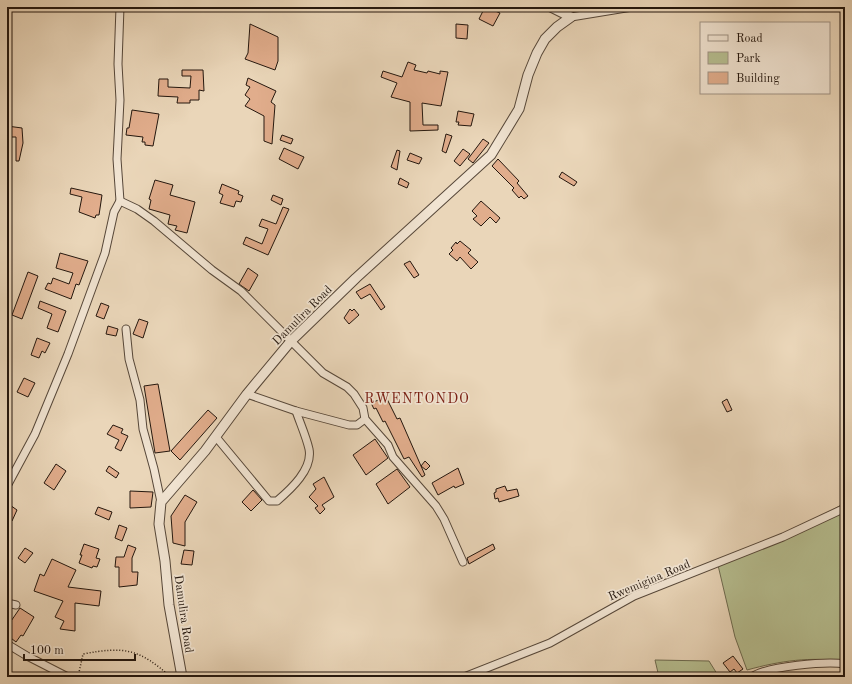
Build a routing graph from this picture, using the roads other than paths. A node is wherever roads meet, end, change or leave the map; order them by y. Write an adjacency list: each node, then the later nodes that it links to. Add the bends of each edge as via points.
1 (120, 7): 5 (street, via 117,158)
2 (552, 7): 4 (street)
3 (632, 7): 4 (street)
4 (571, 17): 7 (street, Damulira Road, via 545,39 528,75 519,109 491,156)
5 (120, 201): 7 (street, via 137,209 241,292); 12 (street, via 114,212 105,253 68,354 35,434)
6 (126, 330): 13 (street, via 143,429)
7 (291, 341): 8 (street, Damulira Road); 10 (street, via 323,373 354,394 363,408)
8 (247, 394): 9 (street); 11 (street, Damulira Road)
9 (296, 411): 10 (street, via 349,425 357,425); 11 (street, via 309,451 306,468 297,482 277,501 269,500)
10 (364, 419): 15 (street, via 436,506)
11 (216, 437): 13 (street, Damulira Road)
12 (7, 486)
13 (161, 502): 21 (street, Damulira Road, via 159,524 169,605)
14 (845, 508): 22 (street, Rwemigina Road, via 783,537 634,596 550,643)
15 (463, 562)
16 (7, 602): 17 (street)
17 (16, 605)
18 (7, 644): 20 (street)
19 (845, 664): 23 (street, via 827,662 763,672)
20 (68, 677)
21 (182, 677)
22 (464, 677)
23 (752, 677)

